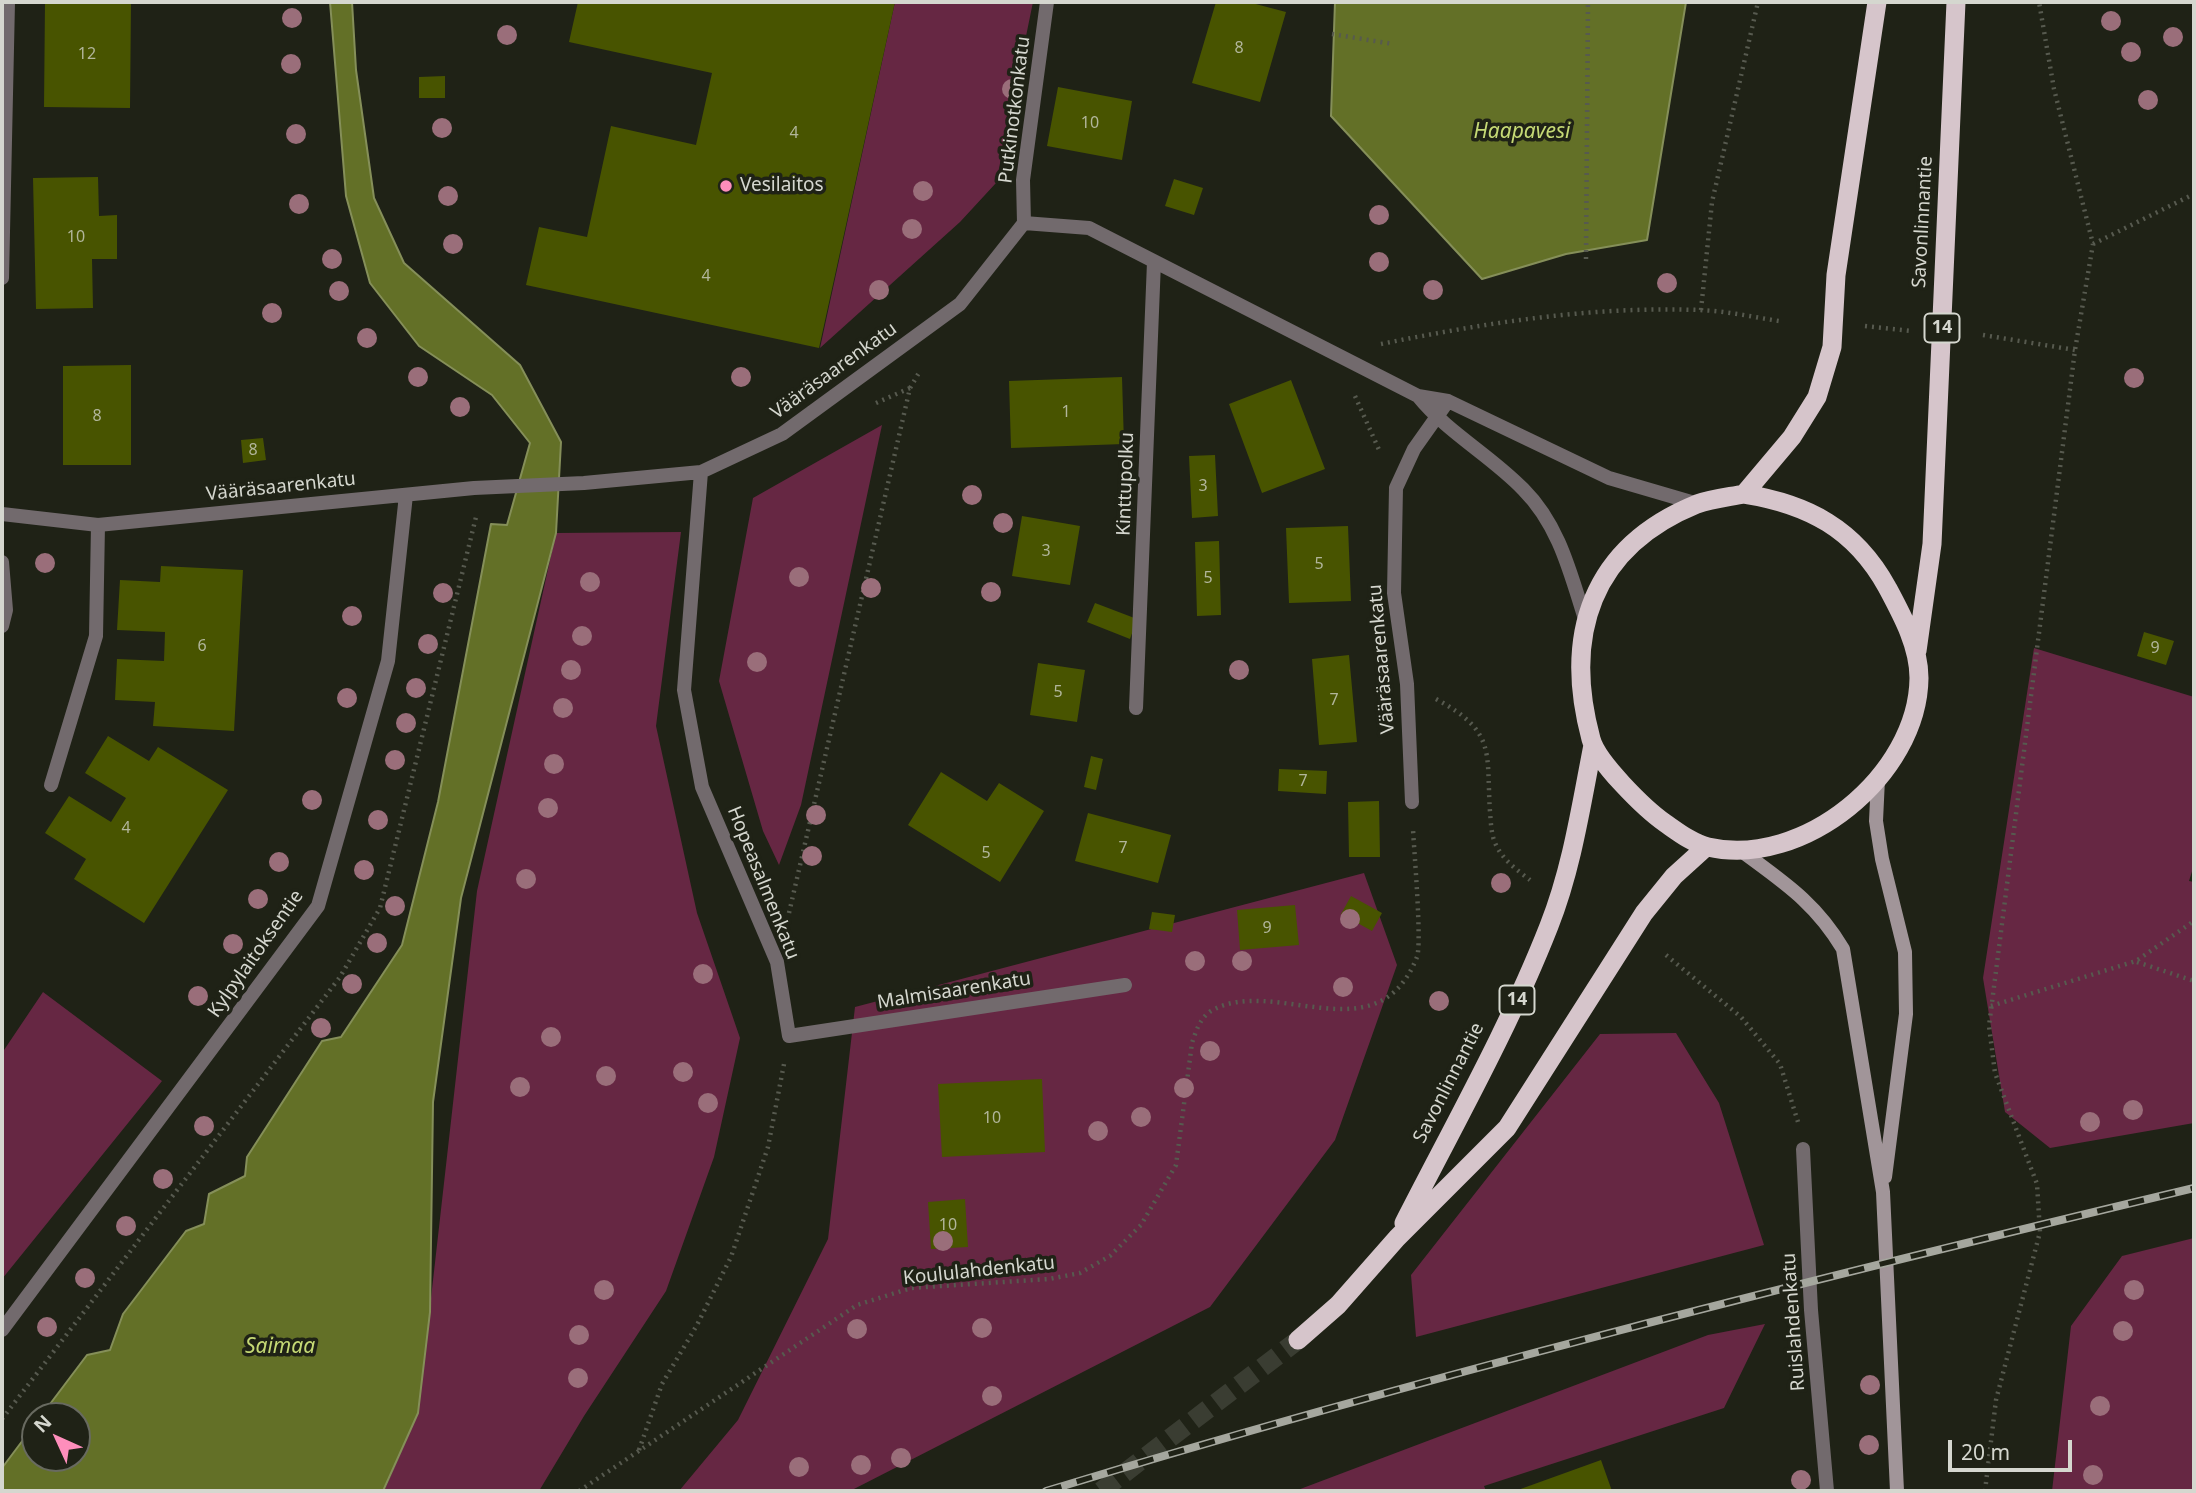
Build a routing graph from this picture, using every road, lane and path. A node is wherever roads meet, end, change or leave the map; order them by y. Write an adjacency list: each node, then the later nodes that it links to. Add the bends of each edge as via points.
1 (8, 2): 15 (street)
2 (1047, 2): 11 (street, Putkinotkonkatu, via 1023,180)
3 (1588, 2): 13 (path)
4 (1758, 2): 16 (path, via 1712,202)
5 (1877, 2): 29 (highway, via 1836,275 1832,347 1817,397 1792,437)
6 (1956, 2): 38 (highway, Savonlinnantie / 14, via 1932,544)
7 (2039, 2): 12 (path, via 2054,89)
8 (1332, 34): 9 (path)
9 (1393, 44)
10 (2194, 194): 12 (path)
11 (1024, 223): 14 (street, via 1089,228); 27 (street, Vääräsaarenkatu, via 960,304 782,434)
12 (2093, 244): 21 (path)
13 (1586, 259)
14 (1154, 262): 22 (street); 40 (street, Kinttupolku)
15 (2, 278)
16 (1701, 310): 17 (path); 22 (path, via 1627,310 1482,324 1378,345 1353,338)
17 (1779, 321)
18 (1864, 326): 19 (path)
19 (1912, 331)
20 (1983, 335): 21 (path)
21 (2075, 350): 54 (path)
22 (1341, 358): 24 (street); 28 (path, via 1332,375 1352,389)
23 (925, 364): 51 (path, via 910,387)
24 (1418, 396): 25 (street); 26 (street)
25 (1448, 401): 26 (street, Vääräsaarenkatu); 31 (street, via 1609,478)
26 (1435, 417): 28 (street, Vääräsaarenkatu); 36 (street, via 1523,489 1548,520 1563,550)
27 (701, 472): 30 (street, Vääräsaarenkatu); 51 (street, Hopeasalmenkatu, via 684,690 702,787)
28 (1396, 488): 39 (street, Vääräsaarenkatu, via 1394,593)
29 (1744, 494): 31 (highway, 14); 38 (highway, 14, via 1808,509 1843,532 1877,569)
30 (406, 495): 33 (street, Vääräsaarenkatu); 59 (street, Kylpylaitoksentie, via 388,661 318,906)
31 (1698, 504): 36 (highway, 14, via 1653,528 1623,554 1601,582)
32 (2, 514): 33 (street, Vääräsaarenkatu)
33 (98, 525): 43 (street, via 96,636)
34 (2, 562): 35 (street)
35 (4, 610): 37 (street)
36 (1585, 619): 41 (highway, 14, via 1579,660 1582,706)
37 (2, 626)
38 (1917, 653): 42 (highway, 14, via 1915,708 1906,733)
39 (1407, 684): 44 (street, Vääräsaarenkatu); 47 (path, via 1462,714 1481,735 1491,765 1491,826 1496,845 1510,865)
40 (1136, 708)
41 (1593, 745): 45 (highway, 14, via 1654,816); 58 (highway, Savonlinnantie / 14, via 1571,860 1550,925)
42 (1878, 779): 46 (highway, 14, via 1848,810 1812,831 1770,846); 57 (main road, via 1876,821 1905,953 1906,1002)
43 (51, 785)
44 (1412, 802): 61 (path, Koululahdenkatu, via 1418,955 1402,985 1381,1002 1361,1009 1252,1003 1210,1012 1192,1042 1177,1166 1141,1225 1111,1256 1080,1273 1049,1279 911,1288 857,1305)
45 (1706, 846): 46 (highway, 14); 58 (highway, Savonlinnantie / 14, via 1644,913 1507,1128)
46 (1740, 850): 57 (main road, via 1825,919 1843,949)
47 (1530, 880)
48 (2194, 921): 50 (path)
49 (1666, 955): 56 (path, via 1741,1017 1780,1064 1795,1105)
50 (2136, 961): 52 (path); 54 (path)
51 (777, 962): 55 (street, Hopeasalmenkatu)
52 (2194, 981)
53 (1125, 985): 55 (street, Malmisaarenkatu)
54 (1991, 1006): 65 (path, via 1995,1073 2037,1184 2040,1232 1996,1400)
55 (789, 1036): 61 (path, via 768,1147 731,1257 662,1384)
56 (1803, 1149): 63 (street, Ruislahdenkatu)
57 (1884, 1192): 64 (main road)
58 (1397, 1238): 60 (highway, Savonlinnantie / 14, via 1338,1305)
59 (2, 1330)
60 (1298, 1340)
61 (639, 1451): 62 (path, Koululahdenkatu)
62 (579, 1491)
63 (1827, 1491)
64 (1897, 1491)
65 (1985, 1491)

